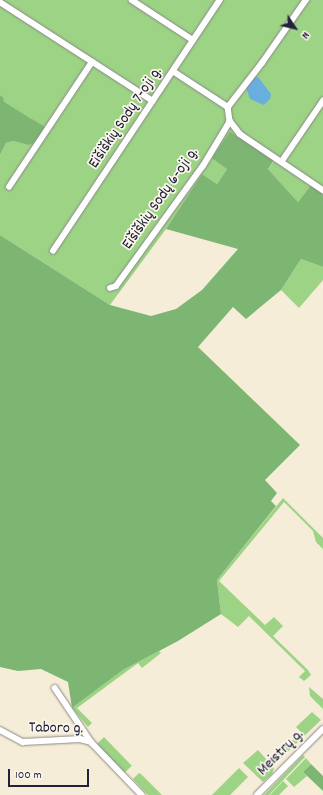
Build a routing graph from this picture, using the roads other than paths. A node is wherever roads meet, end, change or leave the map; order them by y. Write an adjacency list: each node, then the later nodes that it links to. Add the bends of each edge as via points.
1 (132, 0): 5 (street)
2 (220, 0): 5 (street, Eišiškių Sodų 7-oji g.)
3 (306, 0): 10 (street)
4 (0, 2): 6 (street)
5 (193, 40): 7 (street, Eišiškių Sodų 7-oji g.)
6 (92, 62): 8 (street); 13 (street)
7 (173, 70): 8 (street, Eišiškių Sodų 7-oji g.); 10 (street)
8 (153, 101): 15 (street, Eišiškių Sodų 7-oji g.)
9 (323, 101): 12 (street)
10 (228, 107): 11 (street)
11 (230, 121): 12 (street, via 240,134); 16 (street, Eišiškių Sodų 6-oji g., via 203,166 116,286)
12 (282, 162): 14 (street)
13 (9, 187)
14 (323, 190)
15 (53, 251)
16 (110, 288)
17 (55, 688): 20 (street)
18 (323, 729): 22 (street, Meistrų g.)
19 (0, 730): 20 (street, Taboro g., via 23,742 80,739)
20 (92, 743): 21 (street)
21 (142, 795)
22 (257, 795)

